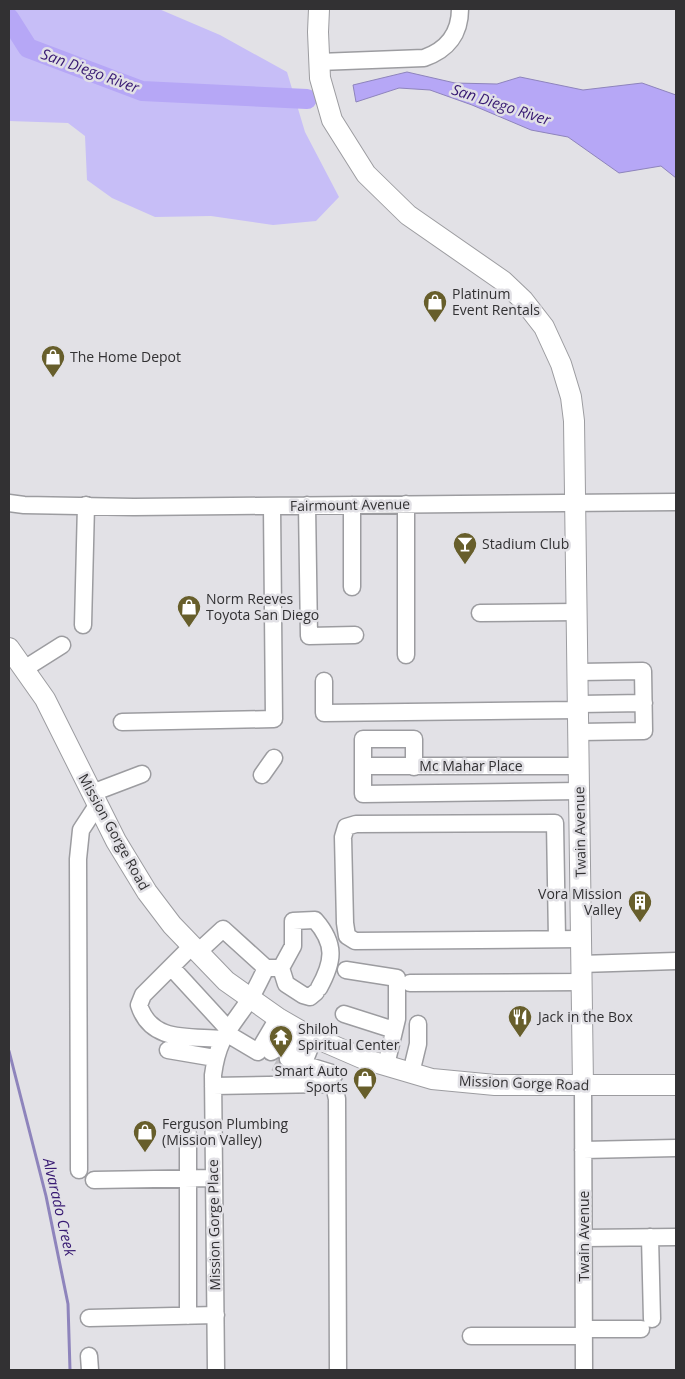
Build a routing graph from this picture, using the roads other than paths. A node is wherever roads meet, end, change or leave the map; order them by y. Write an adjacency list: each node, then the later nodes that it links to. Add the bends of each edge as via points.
1 (319, 9): 3 (main road, Twain Avenue)
2 (460, 9): 3 (street, via 455,32 438,53 424,58)
3 (319, 62): 5 (main road, Twain Avenue, via 320,78 332,120 366,174 408,215 502,281 523,300 544,327 561,364 571,397)
4 (676, 502): 5 (street, Fairmount Avenue)
5 (576, 503): 6 (street, Fairmount Avenue); 13 (main road, Twain Avenue)
6 (406, 504): 10 (street, Fairmount Avenue); 19 (street)
7 (14, 505): 8 (street, Fairmount Avenue)
8 (86, 505): 11 (street, Fairmount Avenue); 15 (street)
9 (307, 505): 10 (street, Fairmount Avenue); 11 (street, Fairmount Avenue); 16 (street, via 309,636)
10 (352, 505): 12 (street)
11 (272, 506): 25 (street, via 274,719)
12 (352, 587)
13 (577, 612): 14 (street); 21 (main road, Twain Avenue)
14 (480, 613)
15 (83, 625)
16 (355, 635)
17 (62, 645): 20 (street)
18 (9, 648): 20 (main road, Mission Gorge Road)
19 (406, 655)
20 (24, 669): 34 (main road, Mission Gorge Road, via 45,699)
21 (579, 672): 23 (street, via 643,671); 24 (main road, Twain Avenue)
22 (324, 681): 24 (street, via 324,713)
23 (644, 704): 24 (street); 26 (street, via 644,731)
24 (579, 707): 26 (main road, Twain Avenue)
25 (122, 722)
26 (579, 732): 30 (main road, Twain Avenue)
27 (274, 758): 32 (street)
28 (363, 766): 29 (street, Mc Mahar Place); 29 (street, via 363,739 414,739); 33 (street, via 363,794)
29 (414, 766): 30 (street, Mc Mahar Place)
30 (578, 766): 33 (main road, Twain Avenue)
31 (142, 774): 34 (street)
32 (262, 775)
33 (580, 791): 36 (main road, Twain Avenue)
34 (95, 799): 41 (main road, Mission Gorge Road, via 147,892); 67 (street, via 82,830 78,859)
35 (556, 823): 36 (street); 37 (street); 39 (street, via 356,824 346,827 343,837 345,923 347,936 355,941)
36 (580, 823): 38 (main road, Twain Avenue)
37 (556, 874): 38 (street); 39 (street)
38 (580, 874): 40 (main road, Twain Avenue)
39 (557, 939): 40 (street)
40 (581, 939): 46 (main road, Twain Avenue)
41 (195, 949): 43 (street); 44 (street, via 223,929); 48 (main road, Mission Gorge Road, via 226,981)
42 (676, 961): 46 (street)
43 (171, 967): 53 (street); 53 (street, via 143,995 139,1005 148,1022 158,1032 175,1036)
44 (274, 968): 44 (street, Mission Gorge Place, via 293,946 293,920 315,920 330,945 330,965 317,990 310,997 303,995 286,984); 48 (street, Mission Gorge Place)
45 (346, 970): 52 (street, via 397,978)
46 (581, 973): 47 (street); 63 (main road, Twain Avenue)
47 (410, 983)
48 (250, 999): 50 (main road, Mission Gorge Road); 53 (street, Mission Gorge Place)
49 (344, 1014): 52 (street)
50 (278, 1018): 54 (main road, Mission Gorge Road); 58 (street)
51 (418, 1024): 60 (street, via 418,1044)
52 (394, 1030): 59 (street)
53 (225, 1034): 57 (street, Mission Gorge Place); 58 (street, via 258,1052)
54 (314, 1037): 55 (main road, Mission Gorge Road); 58 (street)
55 (335, 1046): 58 (street, via 330,1073); 59 (main road, Mission Gorge Road)
56 (168, 1050): 57 (street)
57 (215, 1058): 62 (street, Mission Gorge Place)
58 (282, 1058)
59 (386, 1065): 60 (main road, Mission Gorge Road)
60 (411, 1073): 63 (main road, Mission Gorge Road, via 432,1079 496,1085)
61 (676, 1084): 63 (main road, Mission Gorge Road)
62 (213, 1086): 68 (street, Mission Gorge Place); 82 (street, via 325,1084 332,1085 335,1090)
63 (583, 1086): 66 (street, Twain Avenue)
64 (188, 1134): 69 (street)
65 (676, 1148): 66 (street)
66 (583, 1150): 73 (street, Twain Avenue)
67 (79, 1170)
68 (214, 1178): 69 (street); 74 (street, Mission Gorge Place)
69 (188, 1179): 70 (street); 75 (street)
70 (94, 1180)
71 (650, 1237): 72 (street); 73 (street); 79 (street, via 647,1324)
72 (676, 1237)
73 (584, 1238): 79 (street, Twain Avenue)
74 (215, 1247): 75 (street); 76 (street, Mission Gorge Place)
75 (188, 1248): 77 (street)
76 (216, 1315): 77 (street); 81 (street, Mission Gorge Place)
77 (188, 1316): 78 (street)
78 (89, 1318)
79 (584, 1332): 80 (street); 83 (street, Twain Avenue)
80 (471, 1336)
81 (216, 1370)
82 (338, 1370)
83 (584, 1370)

